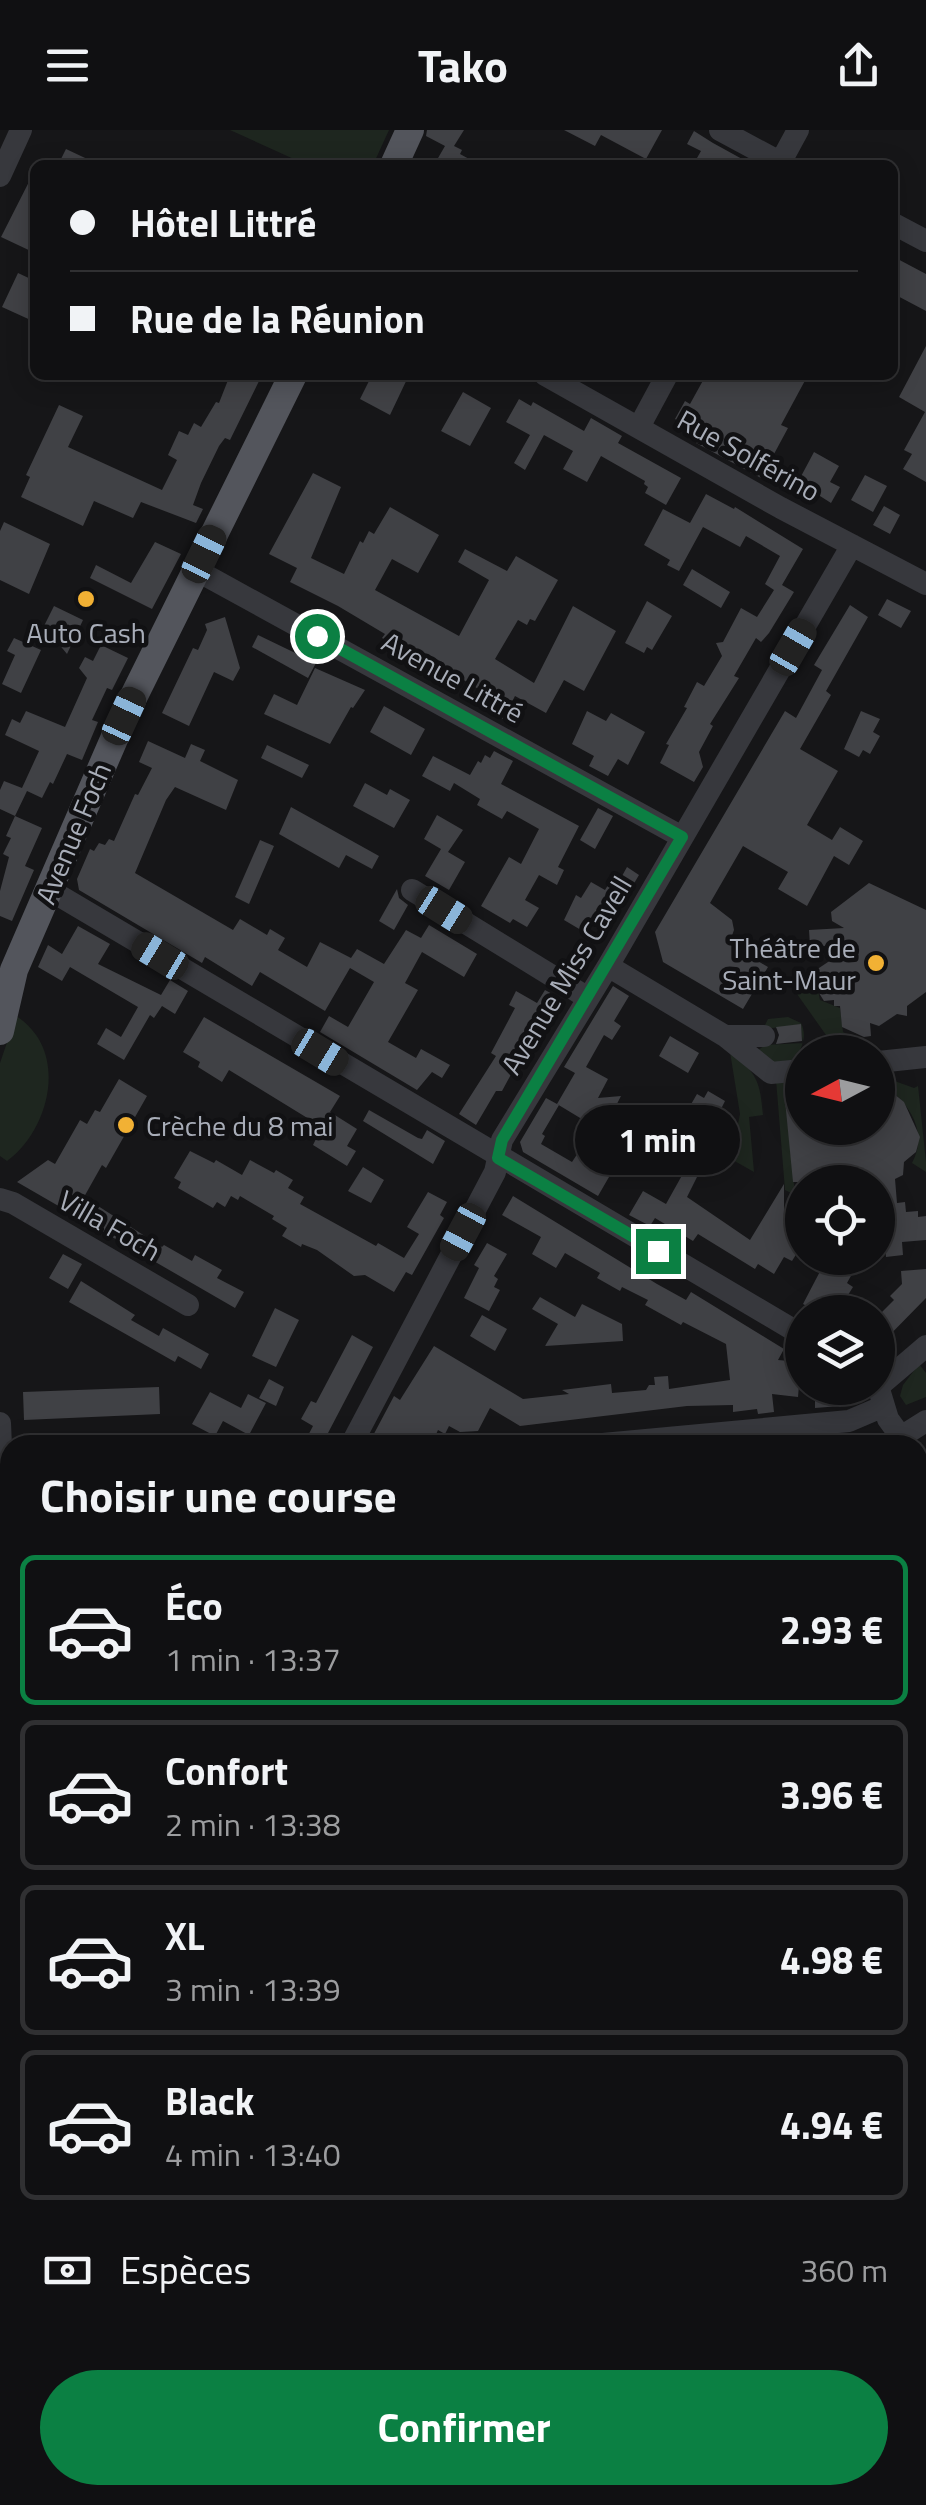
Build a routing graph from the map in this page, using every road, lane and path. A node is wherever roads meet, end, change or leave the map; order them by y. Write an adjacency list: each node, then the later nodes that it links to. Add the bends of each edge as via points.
1 (21, 130): 8 (street)
2 (410, 130): 5 (main road)
3 (720, 130): 6 (street)
4 (798, 130): 7 (street)
5 (396, 160)
6 (774, 160)
7 (783, 160)
8 (0, 176)
9 (898, 227): 10 (street)
10 (926, 241)
11 (291, 380): 16 (main road, Avenue Foch)
12 (554, 380): 14 (street, Rue Solférino)
13 (664, 380): 14 (street)
14 (639, 427): 15 (street, Rue Solférino)
15 (852, 545): 17 (street, Rue Solférino); 18 (street, Avenue Miss Cavell)
16 (196, 570): 18 (street, Avenue Littré); 19 (main road, Avenue Foch)
17 (926, 584)
18 (682, 837): 21 (street, Avenue Miss Cavell)
19 (48, 889): 22 (main road, Avenue Foch); 30 (street)
20 (412, 890): 23 (street)
21 (608, 966): 23 (street, Avenue Miss Cavell); 25 (street)
22 (7, 979): 24 (main road, Avenue Foch)
23 (588, 998): 30 (street, Avenue Miss Cavell, via 502,1140)
24 (0, 1031)
25 (726, 1036): 26 (street); 29 (street, via 771,1073)
26 (764, 1036)
27 (926, 1057): 28 (street)
28 (895, 1060)
29 (785, 1072)
30 (498, 1158): 33 (street); 38 (street, Avenue Miss Cavell)
31 (0, 1199): 32 (street, Villa Foch)
32 (188, 1305)
33 (785, 1326)
34 (926, 1346): 35 (street)
35 (895, 1378)
36 (867, 1405): 39 (street, via 849,1421)
37 (884, 1405): 40 (street)
38 (357, 1435)
39 (699, 1435)
40 (895, 1435)

